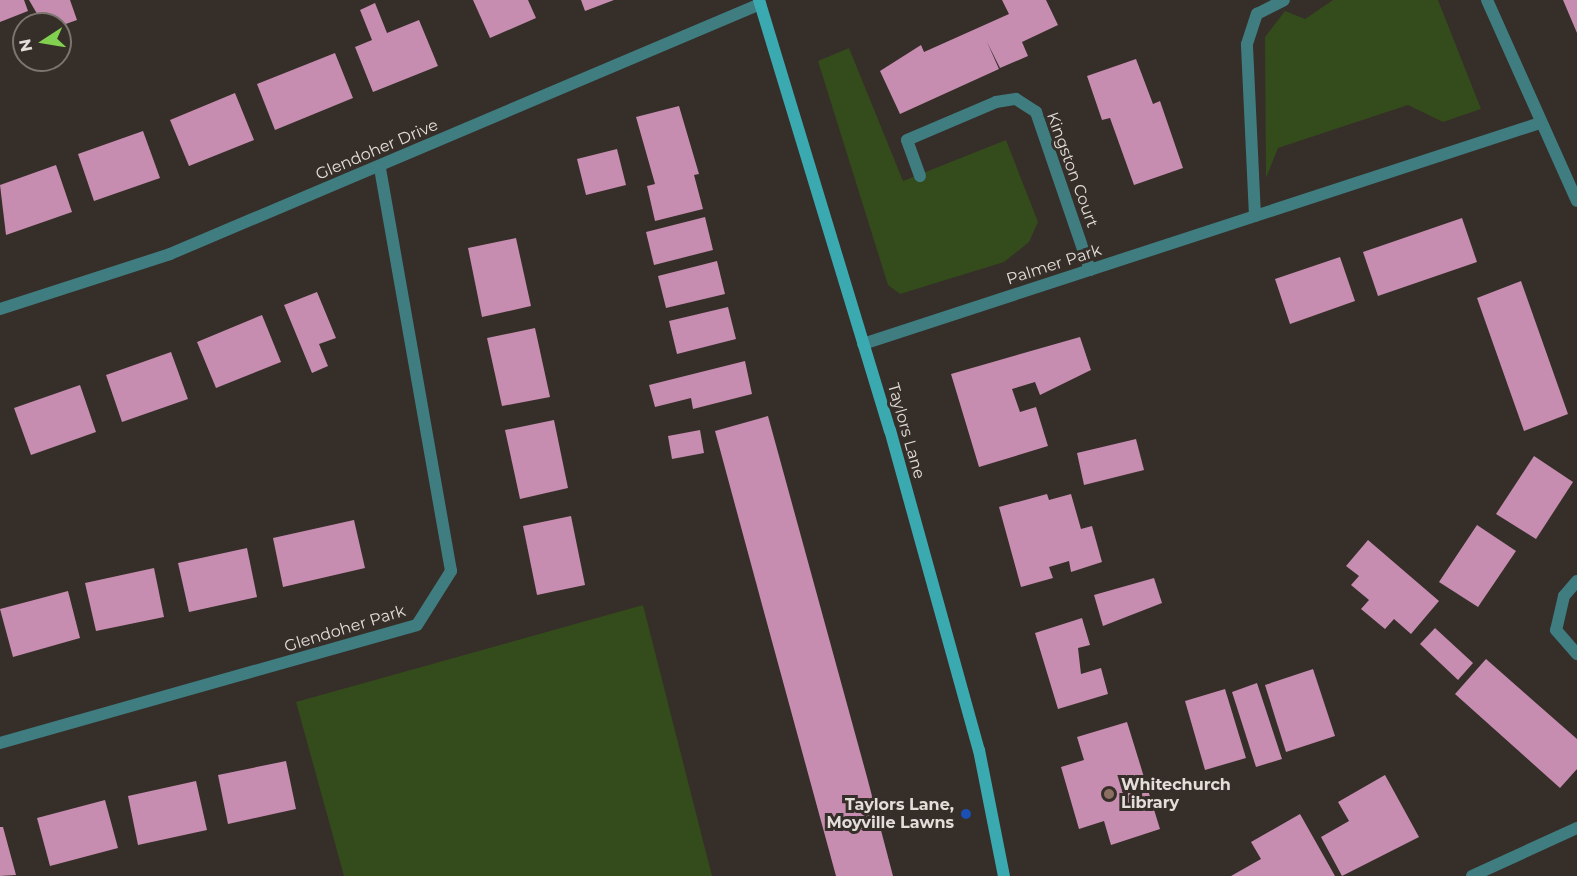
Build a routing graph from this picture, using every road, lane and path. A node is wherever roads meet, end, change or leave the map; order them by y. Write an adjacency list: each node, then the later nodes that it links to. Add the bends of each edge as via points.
1 (1284, 0): 8 (street, via 1257,14 1247,44)
2 (1487, 0): 4 (street)
3 (759, 2): 5 (street, Glendoher Drive); 11 (main road, Taylors Lane)
4 (1540, 123): 7 (street); 8 (street, Palmer Park)
5 (380, 168): 10 (street, Glendoher Drive, via 170,254); 14 (street, Glendoher Park, via 451,571 417,625)
6 (920, 176): 9 (street, Kingston Court, via 907,140 1016,99 1036,112)
7 (1577, 201)
8 (1255, 216): 9 (street, Palmer Park)
9 (1090, 270): 11 (street, Palmer Park)
10 (0, 309)
11 (863, 345): 16 (main road, Taylors Lane, via 979,750)
12 (1577, 582): 13 (street, via 1564,596 1556,630)
13 (1577, 654)
14 (0, 743)
15 (1577, 828): 17 (street)
16 (1004, 876)
17 (1472, 876)

